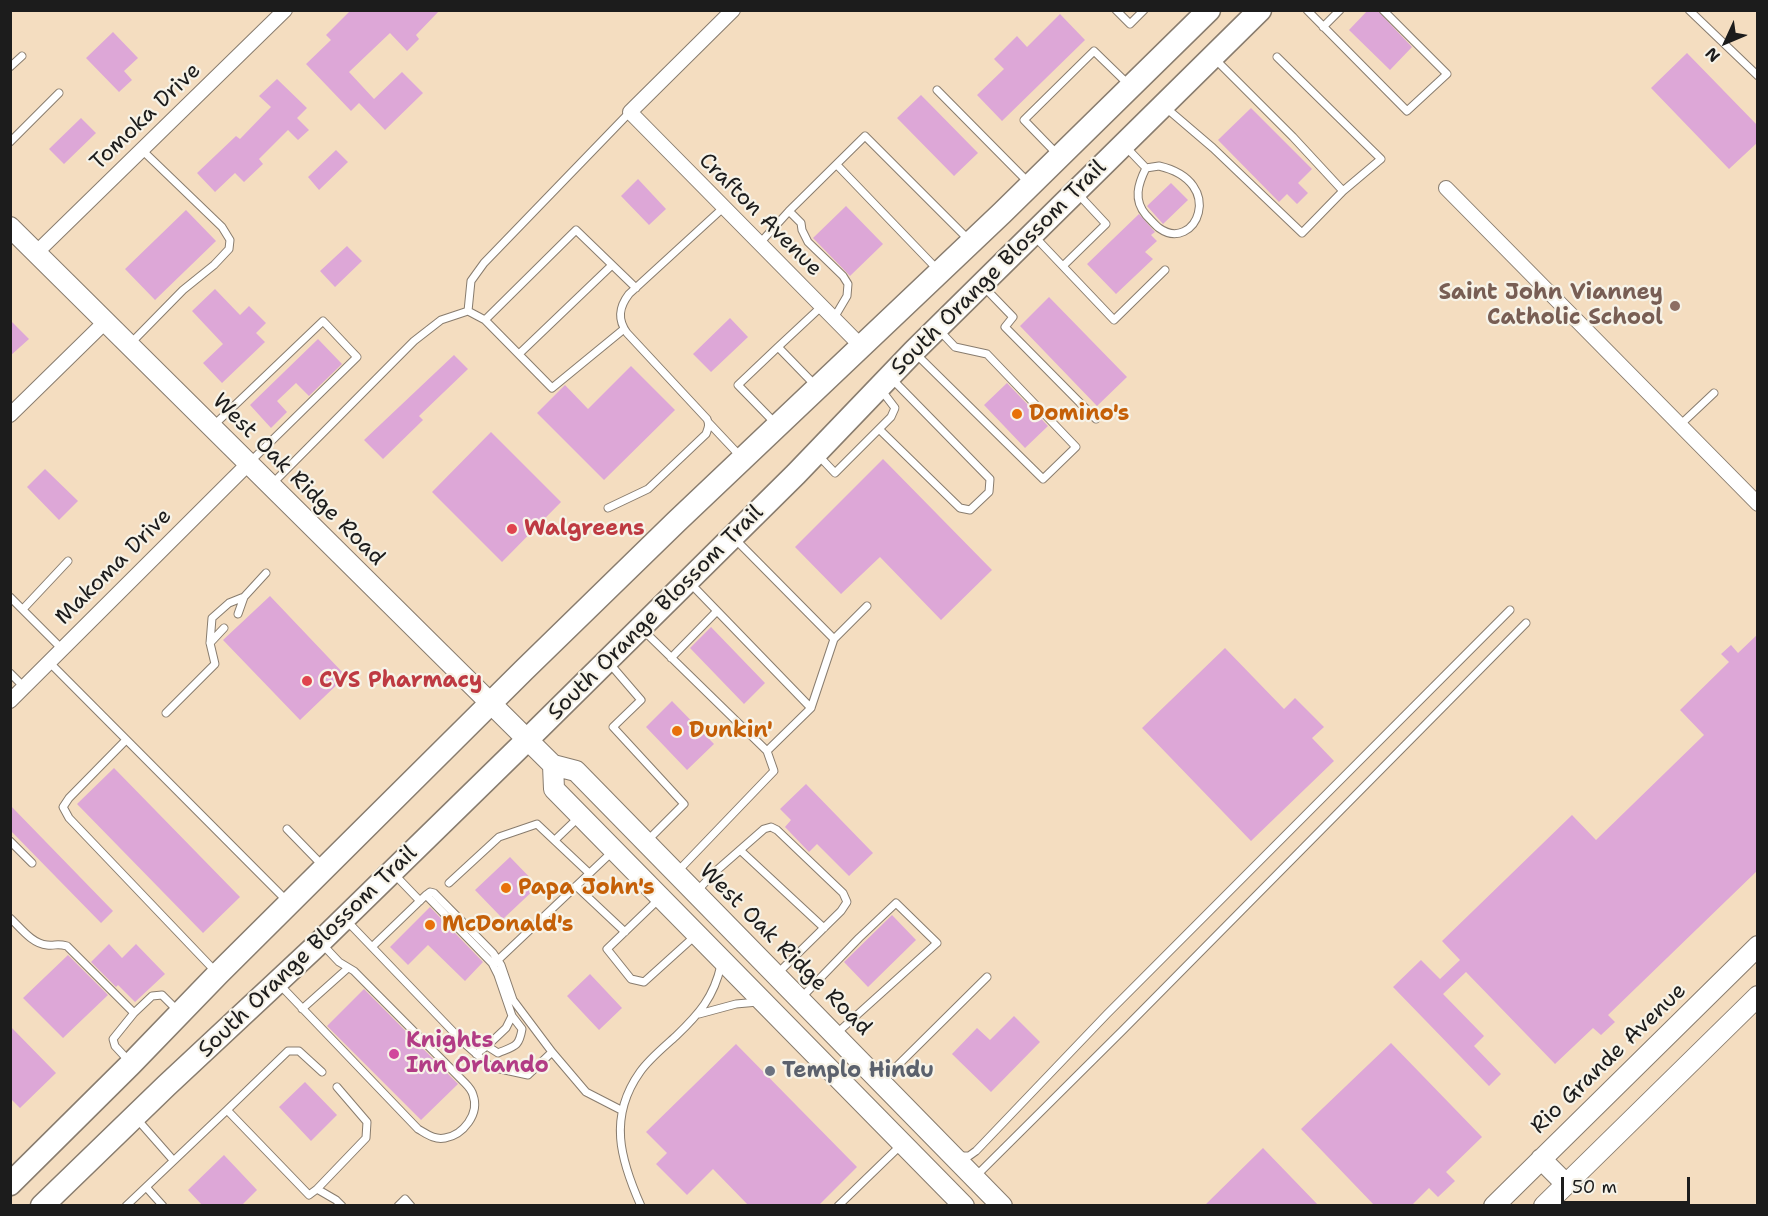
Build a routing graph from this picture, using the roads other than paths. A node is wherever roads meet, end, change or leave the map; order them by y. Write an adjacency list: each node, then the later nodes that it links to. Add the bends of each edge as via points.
1 (285, 10): 25 (street, Tomoka Drive)
2 (733, 10): 22 (street)
3 (1116, 10): 4 (lane, via 1130,24)
4 (1144, 10)
5 (1209, 10): 18 (main road, South Orange Blossom Trail)
6 (1260, 10): 11 (main road, South Orange Blossom Trail)
7 (1307, 10): 12 (lane)
8 (1340, 10): 12 (lane)
9 (1383, 10): 12 (lane, via 1447,74 1407,111)
10 (1689, 10): 17 (lane)
11 (1244, 19): 14 (main road, South Orange Blossom Trail)
12 (1323, 27)
13 (22, 56): 16 (lane)
14 (1213, 56): 21 (main road, South Orange Blossom Trail); 32 (lane)
15 (1277, 57): 32 (lane, via 1381,159)
16 (10, 67)
17 (1758, 76)
18 (1131, 87): 26 (main road, South Orange Blossom Trail); 26 (lane, via 1094,51 1024,120)
19 (937, 90): 29 (lane)
20 (59, 93): 23 (lane)
21 (1163, 105): 24 (main road, South Orange Blossom Trail); 32 (lane, via 1302,233)
22 (630, 112): 33 (street, Crafton Avenue); 47 (lane, via 484,262 471,281)
23 (10, 142)
24 (1123, 145): 28 (lane); 31 (main road, South Orange Blossom Trail)
25 (142, 150): 39 (street, Tomoka Drive); 53 (lane, via 222,227 230,240 223,256 183,290)
26 (1060, 156): 29 (main road, South Orange Blossom Trail)
27 (837, 165): 34 (lane); 37 (lane, via 866,136); 43 (lane)
28 (1146, 168): 28 (lane, via 1171,169 1184,175 1197,190 1200,202 1191,227 1173,234 1160,229 1145,214 1139,206 1137,191)
29 (1031, 185): 37 (main road, South Orange Blossom Trail)
30 (1446, 188): 64 (street)
31 (1075, 191): 36 (main road, South Orange Blossom Trail); 41 (lane, via 1106,224)
32 (1343, 191)
33 (723, 208): 38 (street, Crafton Avenue); 45 (lane)
34 (789, 211): 38 (lane); 48 (lane, via 801,223 808,242 848,284 847,296)
35 (10, 227): 39 (street, West Oak Ridge Road)
36 (1032, 234): 41 (lane); 44 (main road, South Orange Blossom Trail)
37 (972, 242): 43 (main road, South Orange Blossom Trail)
38 (759, 244): 46 (street, Crafton Avenue)
39 (36, 253): 50 (street, West Oak Ridge Road)
40 (612, 265): 45 (lane); 49 (lane, via 576,230); 57 (lane)
41 (1063, 266): 42 (lane, via 1114,320)
42 (1165, 270)
43 (940, 272): 55 (main road, South Orange Blossom Trail)
44 (981, 284): 51 (main road, South Orange Blossom Trail); 62 (lane, via 1013,317 1005,327)
45 (636, 288): 52 (lane, via 623,301 620,311)
46 (822, 306): 48 (street, Crafton Avenue); 54 (lane)
47 (468, 311): 49 (lane); 71 (lane, via 441,320 414,341)
48 (834, 318): 55 (street, Crafton Avenue)
49 (485, 320): 57 (lane)
50 (105, 322): 53 (street, West Oak Ridge Road); 61 (street)
51 (937, 328): 56 (main road, South Orange Blossom Trail); 56 (lane, via 955,347 987,354 1076,447 1043,479)
52 (624, 329): 57 (lane, via 552,388); 63 (lane)
53 (129, 346): 66 (street, West Oak Ridge Road)
54 (778, 346): 59 (lane); 65 (lane, via 738,385)
55 (861, 346): 59 (main road, South Orange Blossom Trail)
56 (914, 351): 58 (main road, South Orange Blossom Trail)
57 (519, 354)
58 (885, 382): 67 (lane, via 895,408); 67 (lane, via 990,479 990,492 970,510 960,508); 68 (main road, South Orange Blossom Trail)
59 (818, 388): 65 (main road, South Orange Blossom Trail)
60 (1714, 393): 64 (lane)
61 (10, 415)
62 (1096, 419)
63 (709, 423): 69 (lane); 73 (lane, via 706,434 648,489)
64 (1680, 425): 72 (street)
65 (778, 426): 69 (main road, South Orange Blossom Trail)
66 (212, 428): 70 (street, West Oak Ridge Road); 70 (lane, via 323,321 357,357)
67 (879, 429): 68 (lane, via 835,473)
68 (816, 453): 74 (main road, South Orange Blossom Trail)
69 (743, 459): 97 (main road, South Orange Blossom Trail)
70 (248, 464): 71 (street, West Oak Ridge Road); 90 (street, Makoma Drive)
71 (270, 485): 97 (street, West Oak Ridge Road)
72 (1758, 504)
73 (608, 508)
74 (733, 537): 77 (main road, South Orange Blossom Trail); 88 (lane)
75 (68, 561): 81 (lane)
76 (266, 573): 79 (lane)
77 (688, 581): 83 (lane); 87 (main road, South Orange Blossom Trail)
78 (10, 597): 81 (lane)
79 (244, 597): 84 (lane); 89 (lane, via 229,603 212,618)
80 (867, 606): 88 (lane)
81 (23, 609): 90 (lane)
82 (1510, 610): 158 (lane, via 976,1151)
83 (717, 611): 91 (lane); 98 (lane)
84 (238, 614)
85 (1526, 623): 161 (lane)
86 (224, 628): 89 (lane)
87 (641, 628): 91 (lane); 92 (main road, South Orange Blossom Trail)
88 (834, 639): 98 (lane)
89 (210, 643): 99 (lane, via 215,664)
90 (62, 649): 93 (street, Makoma Drive)
91 (671, 658): 102 (lane)
92 (607, 661): 100 (main road, South Orange Blossom Trail); 108 (lane, via 641,700 613,728 684,804)
93 (49, 662): 95 (street, Makoma Drive); 101 (lane)
94 (10, 674): 95 (lane)
95 (24, 687): 96 (street, Makoma Drive)
96 (10, 700)
97 (491, 703): 100 (street, West Oak Ridge Road); 112 (main road, South Orange Blossom Trail)
98 (811, 708): 102 (lane)
99 (166, 712)
100 (528, 739): 103 (street, West Oak Ridge Road); 113 (main road, South Orange Blossom Trail)
101 (126, 740): 121 (lane); 133 (lane, via 63,807 69,818)
102 (766, 752): 115 (lane, via 774,771)
103 (553, 765): 104 (street, via 554,789); 108 (street, West Oak Ridge Road, via 576,771)
104 (580, 816): 106 (lane); 109 (street)
105 (287, 829): 112 (lane)
106 (555, 840): 114 (lane); 116 (lane, via 537,824 499,837)
107 (10, 842): 111 (lane)
108 (645, 843): 115 (street, West Oak Ridge Road)
109 (614, 850): 114 (lane); 119 (street)
110 (740, 850): 118 (lane); 124 (lane); 124 (lane, via 764,829 777,830 843,893 847,902)
111 (32, 863)
112 (324, 868): 121 (main road, South Orange Blossom Trail)
113 (392, 872): 120 (lane); 123 (main road, South Orange Blossom Trail)
114 (589, 873): 117 (lane)
115 (675, 874): 118 (street, West Oak Ridge Road)
116 (449, 883)
117 (576, 886): 125 (lane); 130 (lane)
118 (694, 894): 134 (street, West Oak Ridge Road)
119 (660, 897): 125 (lane); 126 (street)
120 (423, 898): 128 (lane); 130 (lane, via 434,893); 144 (lane, via 492,963)
121 (289, 903): 133 (main road, South Orange Blossom Trail)
122 (10, 918): 141 (lane, via 37,942 67,946)
123 (345, 918): 127 (main road, South Orange Blossom Trail); 128 (lane)
124 (824, 928): 134 (lane)
125 (625, 932): 126 (lane, via 607,949 631,979 644,982)
126 (697, 935): 131 (street)
127 (320, 942): 132 (lane); 136 (main road, South Orange Blossom Trail)
128 (374, 946): 148 (lane)
129 (1758, 946): 159 (street, Rio Grande Avenue)
130 (498, 960): 147 (lane, via 513,1000)
131 (723, 960): 139 (street); 143 (lane, via 717,985)
132 (348, 968): 140 (lane); 140 (lane, via 465,1083 474,1096 472,1116 466,1127 444,1138 418,1129)
133 (218, 974): 142 (main road, South Orange Blossom Trail)
134 (776, 975): 138 (street, West Oak Ridge Road)
135 (987, 977): 152 (lane)
136 (277, 983): 140 (lane); 156 (main road, South Orange Blossom Trail)
137 (1758, 996): 163 (street)
138 (800, 999): 145 (street, West Oak Ridge Road); 145 (lane, via 896,903 937,943)
139 (763, 1002): 143 (lane, via 736,1004); 151 (street)
140 (302, 1009)
141 (134, 1013): 142 (lane, via 152,996 162,994); 149 (lane, via 113,1039)
142 (180, 1013): 149 (main road, South Orange Blossom Trail)
143 (699, 1014): 155 (lane, via 641,1070)
144 (512, 1016): 146 (lane, via 506,1028); 146 (lane, via 522,1029 517,1045 498,1053)
145 (835, 1035): 152 (street, West Oak Ridge Road)
146 (487, 1046): 148 (lane)
147 (552, 1052): 148 (lane, via 528,1075 491,1067); 155 (lane, via 586,1092)
148 (476, 1054)
149 (131, 1064): 162 (main road, South Orange Blossom Trail)
150 (322, 1072): 154 (lane, via 299,1051 288,1051)
151 (836, 1075): 157 (street); 161 (street, via 861,1086 950,1176 966,1183)
152 (881, 1082): 158 (street, West Oak Ridge Road)
153 (337, 1088): 165 (lane, via 367,1122 366,1138)
154 (227, 1110): 160 (lane); 165 (lane, via 309,1195)
155 (621, 1110): 172 (lane, via 620,1144)
156 (134, 1116): 160 (lane); 166 (main road, South Orange Blossom Trail)
157 (903, 1143): 173 (lane); 174 (street)
158 (954, 1157): 161 (street, West Oak Ridge Road)
159 (1541, 1159): 163 (street); 176 (street, Rio Grande Avenue)
160 (173, 1160): 164 (lane)
161 (974, 1178): 175 (street, West Oak Ridge Road)
162 (10, 1184)
163 (1566, 1184): 177 (street)
164 (146, 1187): 167 (lane); 168 (lane)
165 (317, 1189): 169 (lane)
166 (42, 1206)
167 (126, 1206)
168 (163, 1206)
169 (342, 1206)
170 (398, 1206): 171 (lane, via 405,1199)
171 (411, 1206)
172 (640, 1206)
173 (838, 1206)
174 (964, 1206)
175 (1002, 1206)
176 (1494, 1206)
177 (1544, 1206)

